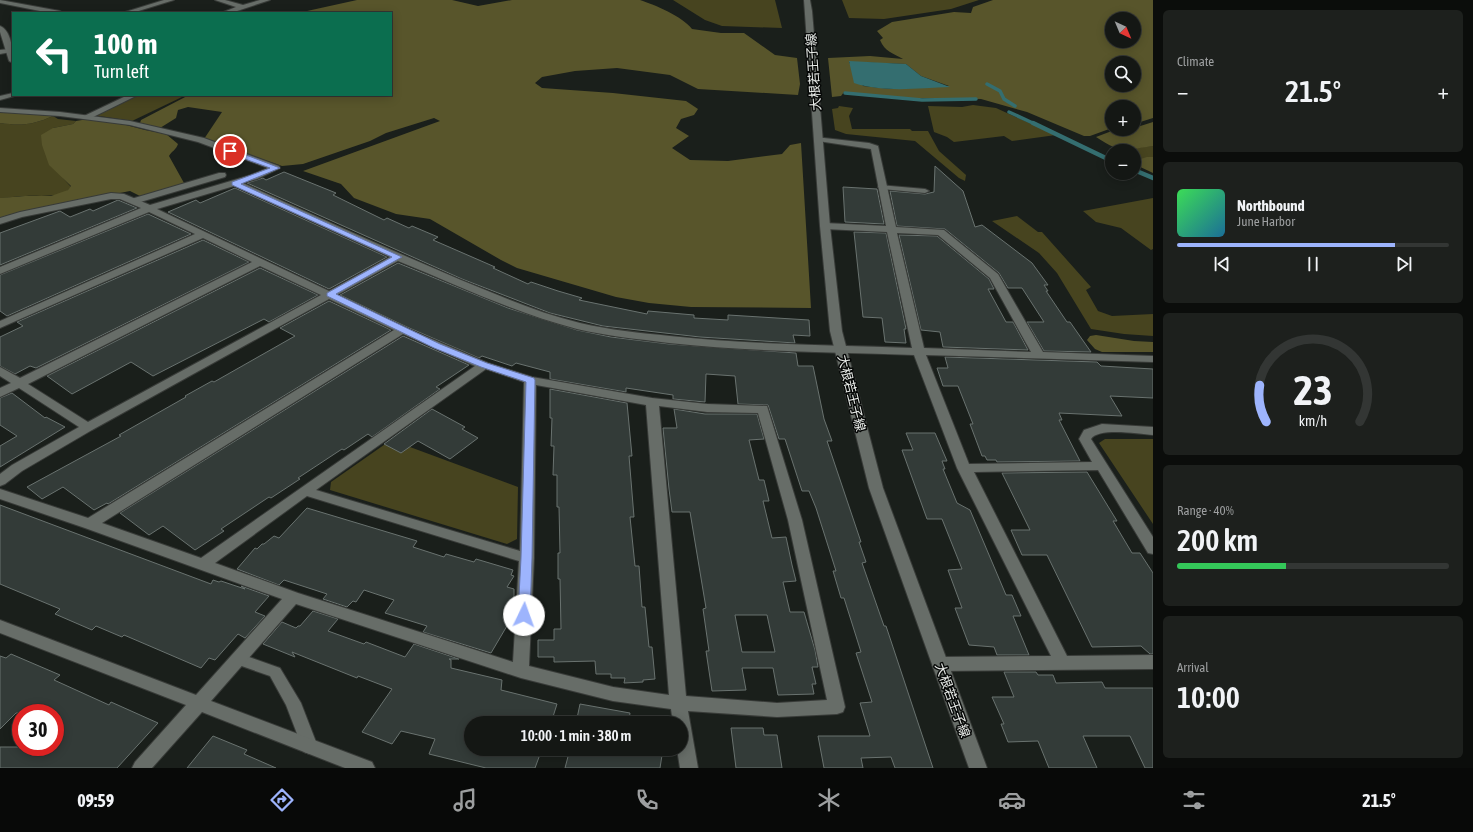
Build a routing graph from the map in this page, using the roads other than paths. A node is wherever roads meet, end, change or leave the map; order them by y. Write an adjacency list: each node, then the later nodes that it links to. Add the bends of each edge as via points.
1 (171, 0): 8 (street)
2 (218, 0): 6 (street)
3 (267, 0): 6 (street)
4 (807, 0): 18 (street, 大根若王子線)
5 (0, 1): 7 (street)
6 (242, 8): 9 (street)
7 (55, 12)
8 (129, 12)
9 (228, 12)
10 (0, 28): 11 (street)
11 (10, 47): 12 (lane)
12 (0, 52)
13 (12, 95): 15 (lane)
14 (132, 96): 17 (lane)
15 (0, 98)
16 (0, 110): 17 (street)
17 (86, 117): 20 (street, via 130,123 201,140 276,168)
18 (818, 139): 21 (street, via 875,148); 26 (street, 大根若王子線)
19 (222, 175): 23 (lane)
20 (235, 183): 24 (street); 29 (street)
21 (882, 187): 22 (lane); 27 (street)
22 (924, 190)
23 (134, 201): 24 (street); 25 (street, via 121,196 111,196)
24 (149, 208): 28 (street); 31 (street)
25 (0, 221)
26 (825, 226): 27 (street); 35 (street, 大根若王子線)
27 (892, 230): 36 (street); 37 (street, via 941,232 994,276)
28 (203, 234): 30 (street); 33 (street)
29 (398, 257): 32 (street); 35 (street, via 546,317 579,326 620,334 694,342)
30 (260, 262): 32 (street); 42 (street)
31 (0, 271)
32 (330, 294): 34 (street); 45 (street)
33 (0, 325)
34 (402, 330): 39 (street); 52 (street)
35 (840, 350): 36 (street); 61 (street, 大根若王子線, via 876,488)
36 (918, 352): 37 (street); 48 (street)
37 (1039, 356): 38 (street)
38 (1153, 359)
39 (484, 365): 41 (street); 50 (street)
40 (0, 370): 42 (street)
41 (530, 380): 44 (street); 54 (street)
42 (19, 383): 43 (street); 45 (street)
43 (0, 393)
44 (652, 402): 63 (street); 63 (street, via 707,408 763,409 794,520 837,707 777,710)
45 (88, 427): 49 (street, via 17,468)
46 (1153, 430): 47 (street, via 1102,428 1090,433 1085,439)
47 (1102, 466): 48 (street); 53 (street)
48 (964, 468): 60 (street)
49 (0, 481)
50 (305, 491): 54 (street); 55 (street)
51 (0, 494): 52 (street)
52 (90, 524): 55 (street)
53 (1153, 549)
54 (527, 558): 62 (street)
55 (204, 564): 56 (street)
56 (293, 597): 58 (street); 62 (street)
57 (0, 626): 64 (street)
58 (238, 659): 64 (street); 65 (lane, via 276,672 293,703)
59 (1153, 662): 60 (street)
60 (1062, 663): 61 (street)
61 (940, 664): 69 (street, 大根若王子線)
62 (521, 671): 63 (street, via 613,694)
63 (678, 702): 68 (street)
64 (199, 704): 65 (street); 66 (street)
65 (310, 747): 67 (street)
66 (141, 768)
67 (366, 768)
68 (689, 768)
69 (978, 768)

